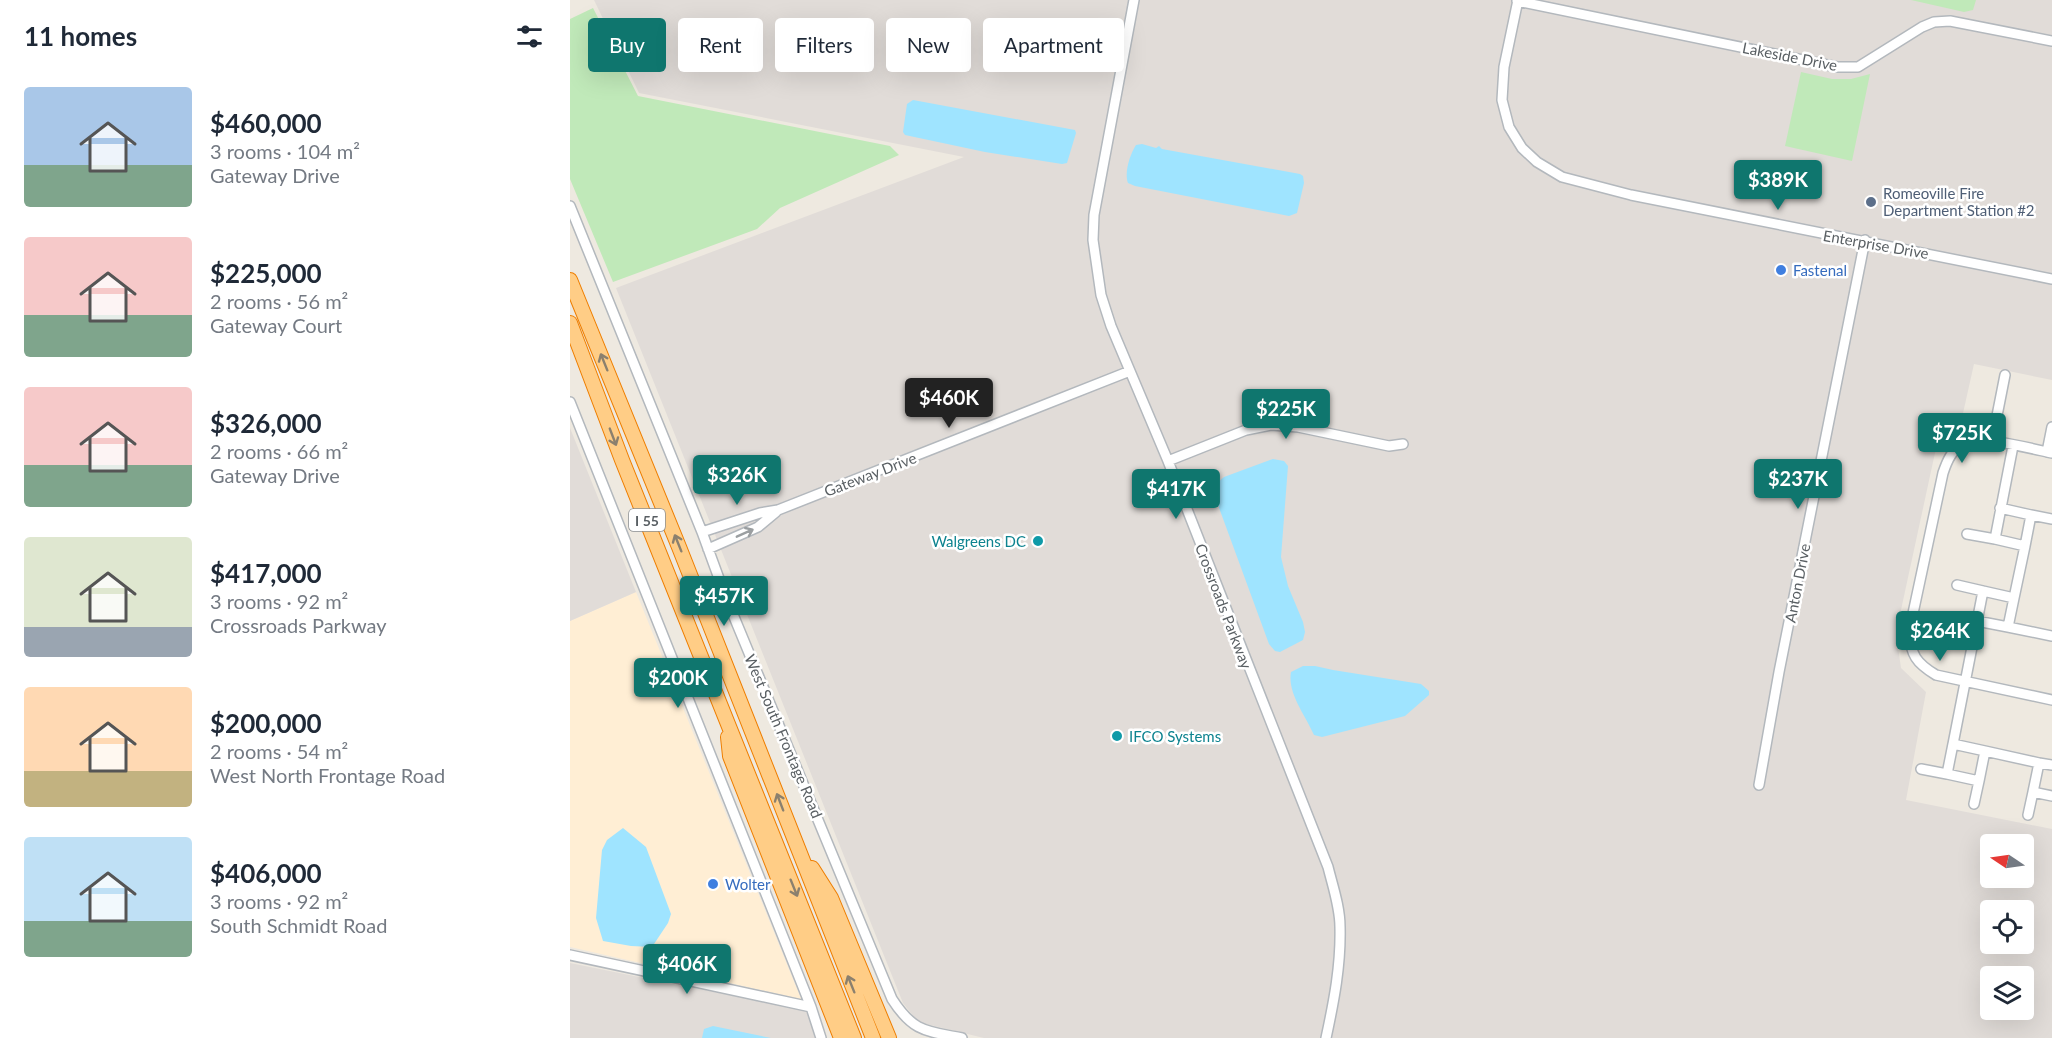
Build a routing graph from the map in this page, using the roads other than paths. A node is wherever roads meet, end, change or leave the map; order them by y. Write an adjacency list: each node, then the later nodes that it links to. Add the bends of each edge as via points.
1 (1134, 0): 9 (street, Crossroads Parkway, via 1096,199 1093,240 1101,295)
2 (1517, 1): 3 (street, Lakeside Drive, via 1837,67 1858,67 1934,22 1950,21); 5 (street, Enterprise Drive, via 1502,100 1509,127 1537,162 1579,182 1830,236)
3 (2052, 41)
4 (570, 206): 22 (street, West South Frontage Road)
5 (1865, 240): 6 (street, Enterprise Drive); 43 (street, Anton Drive)
6 (2052, 279)
7 (570, 280): 48 (highway, I 55, one-way to 7)
8 (570, 323): 35 (highway, I 55, one-way to 35)
9 (1130, 371): 17 (street, Crossroads Parkway); 19 (street, Gateway Drive)
10 (2005, 375): 13 (street)
11 (570, 402): 50 (street)
12 (2052, 428): 16 (street)
13 (1992, 441): 15 (street); 33 (street, via 1965,442 1947,460 1909,632 1915,658 1924,668)
14 (1403, 444): 17 (street, via 1389,446 1271,425 1246,430)
15 (2013, 446): 16 (street); 18 (street)
16 (2049, 453)
17 (1168, 461): 57 (street, Crossroads Parkway, via 1328,867 1340,925 1339,972)
18 (2000, 508): 20 (street); 24 (street)
19 (778, 510): 22 (street, Gateway Drive); 26 (street, Gateway Drive, one-way to 19, via 758,527)
20 (2031, 515): 21 (street); 25 (street)
21 (2052, 519)
22 (702, 532): 26 (street, West South Frontage Road)
23 (1968, 534): 24 (street)
24 (1995, 539): 25 (street)
25 (2025, 546): 29 (street)
26 (708, 549): 56 (street, West South Frontage Road, via 892,999 914,1025)
27 (1957, 585): 28 (street)
28 (1983, 591): 29 (street); 30 (street)
29 (2014, 598): 31 (street)
30 (1977, 621): 31 (street); 33 (street)
31 (2008, 627): 32 (street)
32 (2052, 636)
33 (1964, 682): 34 (street); 36 (street)
34 (2052, 700)
35 (726, 717): 52 (highway, via 730,756); 53 (highway, I 55, one-way to 53)
36 (1953, 744): 37 (street); 41 (street)
37 (1985, 751): 38 (street); 42 (street)
38 (2039, 762): 39 (street); 44 (street)
39 (2052, 765)
40 (1921, 769): 41 (street)
41 (1947, 774): 42 (street)
42 (1979, 781): 46 (street)
43 (1759, 785)
44 (2033, 792): 45 (street); 47 (street)
45 (2052, 796)
46 (1974, 804)
47 (2028, 815)
48 (795, 842): 54 (highway, I 55, one-way to 48); 55 (highway, via 831,898)
49 (570, 955): 50 (street)
50 (811, 1006): 51 (street)
51 (821, 1038)
52 (840, 1038)
53 (855, 1038)
54 (873, 1038)
55 (889, 1038)
56 (962, 1038)
57 (1326, 1038)

